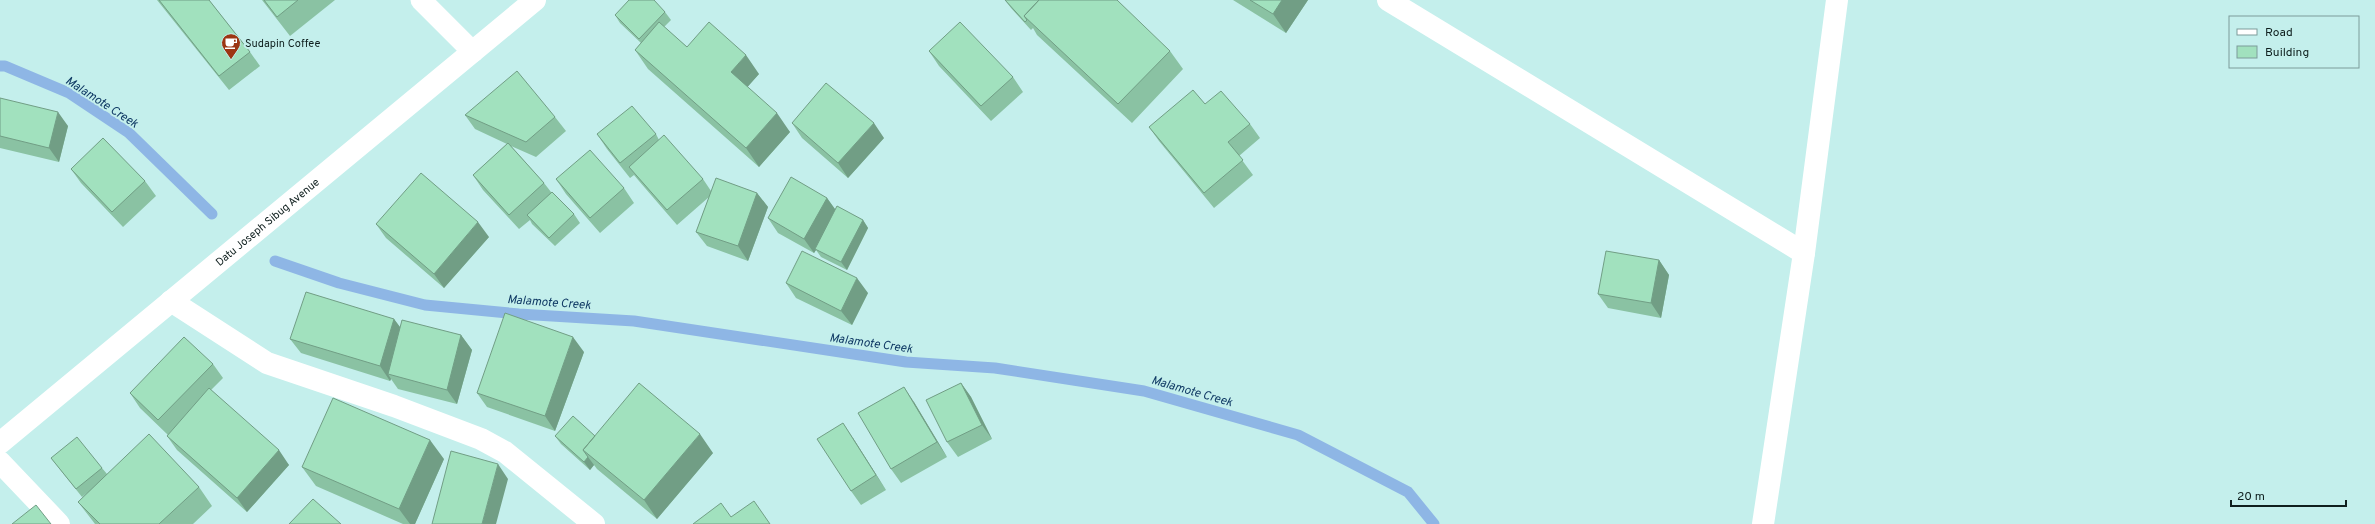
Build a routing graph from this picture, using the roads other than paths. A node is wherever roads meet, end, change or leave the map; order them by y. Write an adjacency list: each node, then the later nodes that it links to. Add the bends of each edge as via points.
1 (421, 0): 5 (lane)
2 (535, 0): 5 (street, Datu Joseph Sibug Avenue)
3 (1388, 0): 6 (street)
4 (1837, 0): 6 (street)
5 (473, 52): 7 (street, Datu Joseph Sibug Avenue)
6 (1804, 253): 12 (street)
7 (171, 301): 8 (street, Datu Joseph Sibug Avenue); 11 (street, via 266,363 394,406 481,439 505,452)
8 (0, 443)
9 (0, 462): 10 (street)
10 (59, 524)
11 (594, 524)
12 (1763, 524)

